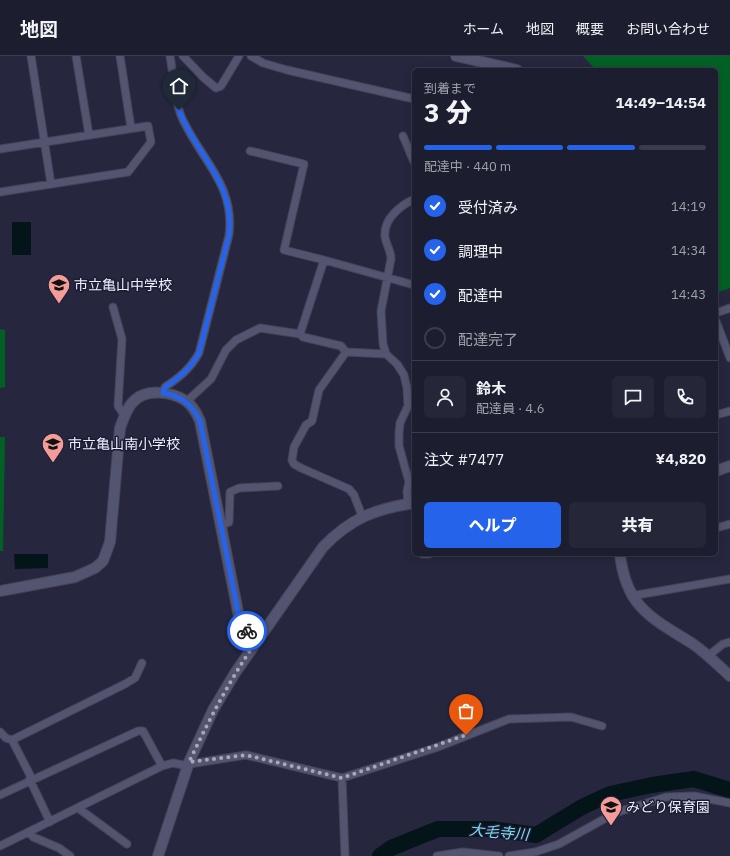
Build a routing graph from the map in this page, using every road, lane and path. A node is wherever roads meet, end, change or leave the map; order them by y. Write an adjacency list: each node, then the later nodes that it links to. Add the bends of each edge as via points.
1 (31, 56): 14 (street)
2 (76, 56): 12 (street)
3 (120, 56): 11 (street)
4 (170, 56): 32 (street, via 179,110 184,124 222,186 229,202 231,218 199,353 188,370 165,387)
5 (183, 56): 6 (street, via 216,88 221,86)
6 (239, 56)
7 (251, 56): 10 (street, via 263,63 287,70)
8 (456, 56): 9 (street)
9 (488, 67)
10 (412, 99)
11 (131, 128): 12 (street); 18 (street, via 148,126 151,142 128,172)
12 (89, 135): 14 (street)
13 (403, 136): 17 (street)
14 (44, 142): 15 (street); 18 (street)
15 (0, 149)
16 (250, 151): 21 (street, via 304,164 284,250)
17 (412, 157)
18 (51, 184): 19 (street)
19 (0, 192)
20 (412, 200): 22 (street, via 402,206 387,222 385,237 391,252)
21 (324, 260): 22 (street); 28 (street)
22 (387, 276): 23 (street); 30 (street, via 380,311)
23 (412, 284)
24 (113, 307): 36 (street, via 122,339 118,406)
25 (730, 308): 26 (street)
26 (718, 312)
27 (718, 326): 31 (street)
28 (300, 334): 29 (street, via 303,337 341,346); 33 (street, via 260,328 236,340 226,350 211,379)
29 (346, 352): 30 (street); 41 (street, via 319,390 312,421 306,425 294,447 292,460 300,468 349,489)
30 (386, 354): 40 (street, via 397,364 407,388 408,406 400,423 399,446 409,482 407,492)
31 (730, 358)
32 (163, 393): 33 (street); 36 (street, via 140,397)
33 (187, 401): 43 (street, via 200,421)
34 (730, 411): 35 (street)
35 (718, 414)
36 (124, 415): 47 (street, via 117,449 110,542 103,561 95,568 75,577)
37 (730, 466): 38 (street)
38 (718, 470)
39 (278, 486): 43 (street, via 239,488 230,492 228,522)
40 (411, 503): 41 (street)
41 (362, 516): 49 (street, via 334,535 323,547)
42 (730, 524): 44 (street)
43 (222, 525): 49 (street, via 240,622)
44 (718, 527)
45 (620, 556): 48 (street, via 624,578)
46 (730, 579): 48 (street)
47 (0, 591)
48 (631, 596): 51 (street, via 658,623)
49 (258, 639): 57 (street, via 214,710)
50 (730, 642): 51 (street, via 723,644)
51 (708, 656): 53 (street)
52 (142, 663): 56 (street, via 135,678 125,684)
53 (730, 676)
54 (602, 726): 59 (street, via 571,716 509,719 438,747)
55 (0, 732): 56 (street)
56 (12, 740): 60 (street, via 30,775)
57 (189, 762): 58 (street); 59 (street, via 246,755); 69 (street)
58 (162, 766): 60 (street, via 143,732 138,731); 63 (street)
59 (342, 778): 70 (street)
60 (30, 780): 61 (street); 64 (street)
61 (0, 795)
62 (730, 803): 73 (street, via 694,796 666,797 615,813 559,844 535,852)
63 (78, 808): 64 (street); 66 (street)
64 (50, 822): 65 (street)
65 (30, 832): 67 (street); 68 (street, via 33,837 59,848)
66 (127, 844)
67 (0, 846)
68 (70, 856)
69 (158, 856)
70 (345, 856)
71 (437, 856): 72 (street, via 464,852)
72 (499, 856)
73 (510, 856)

